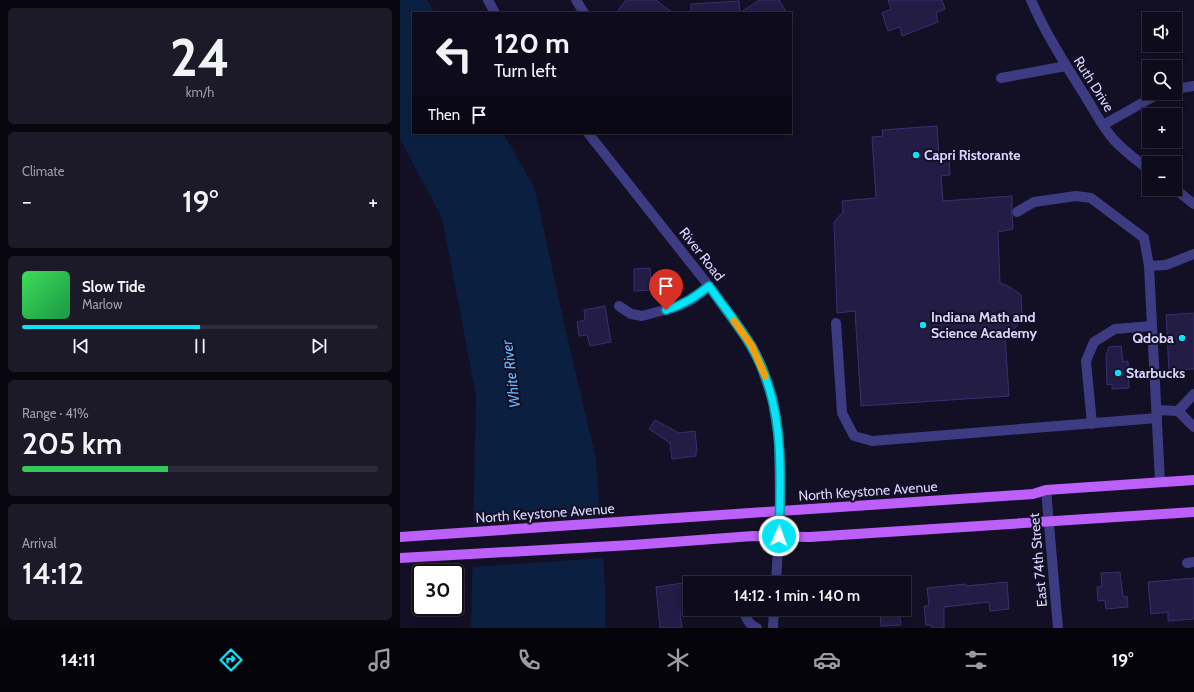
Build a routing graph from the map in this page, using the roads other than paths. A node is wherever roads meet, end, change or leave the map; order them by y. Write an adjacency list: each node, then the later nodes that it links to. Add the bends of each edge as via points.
1 (488, 0): 4 (street)
2 (576, 0): 5 (street)
3 (1032, 0): 6 (street, Ruth Drive)
4 (494, 12)
5 (583, 12)
6 (1066, 66): 7 (street); 11 (street, Ruth Drive)
7 (1001, 78)
8 (1194, 86): 9 (street)
9 (1182, 88)
10 (1148, 100): 11 (street)
11 (1103, 125): 13 (street, Ruth Drive, via 1125,151)
12 (589, 134): 19 (street, River Road)
13 (1142, 164)
14 (1182, 195): 15 (street)
15 (1194, 204)
16 (1017, 212): 18 (street, via 1034,202 1076,196 1091,198 1144,238)
17 (1194, 254): 18 (street, via 1166,265)
18 (1150, 266): 22 (street)
19 (709, 286): 20 (street, via 679,306 642,316 632,314); 31 (street, River Road, via 752,346 769,388 779,439)
20 (619, 306)
21 (836, 323): 26 (street, via 842,412 854,436 872,441)
22 (1152, 326): 25 (street); 26 (street, via 1115,329 1094,342 1086,362)
23 (1194, 394): 24 (street)
24 (1178, 411): 25 (street); 27 (street)
25 (1157, 414): 26 (street); 29 (street)
26 (1092, 424)
27 (1194, 426)
28 (1194, 480): 29 (main road, North Keystone Avenue)
29 (1160, 482): 30 (main road, North Keystone Avenue)
30 (1046, 490): 31 (main road, North Keystone Avenue, via 1033,494); 33 (street, East 74th Street)
31 (780, 511): 34 (street, River Road); 35 (main road, North Keystone Avenue)
32 (1194, 512): 33 (main road)
33 (1048, 521): 34 (main road, via 810,537); 42 (street, East 74th Street)
34 (779, 536): 36 (main road); 37 (street, River Road)
35 (400, 537)
36 (400, 558)
37 (776, 576)
38 (746, 616): 40 (street, via 750,624)
39 (773, 616): 41 (street)
40 (757, 628)
41 (771, 628)
42 (1058, 628)

